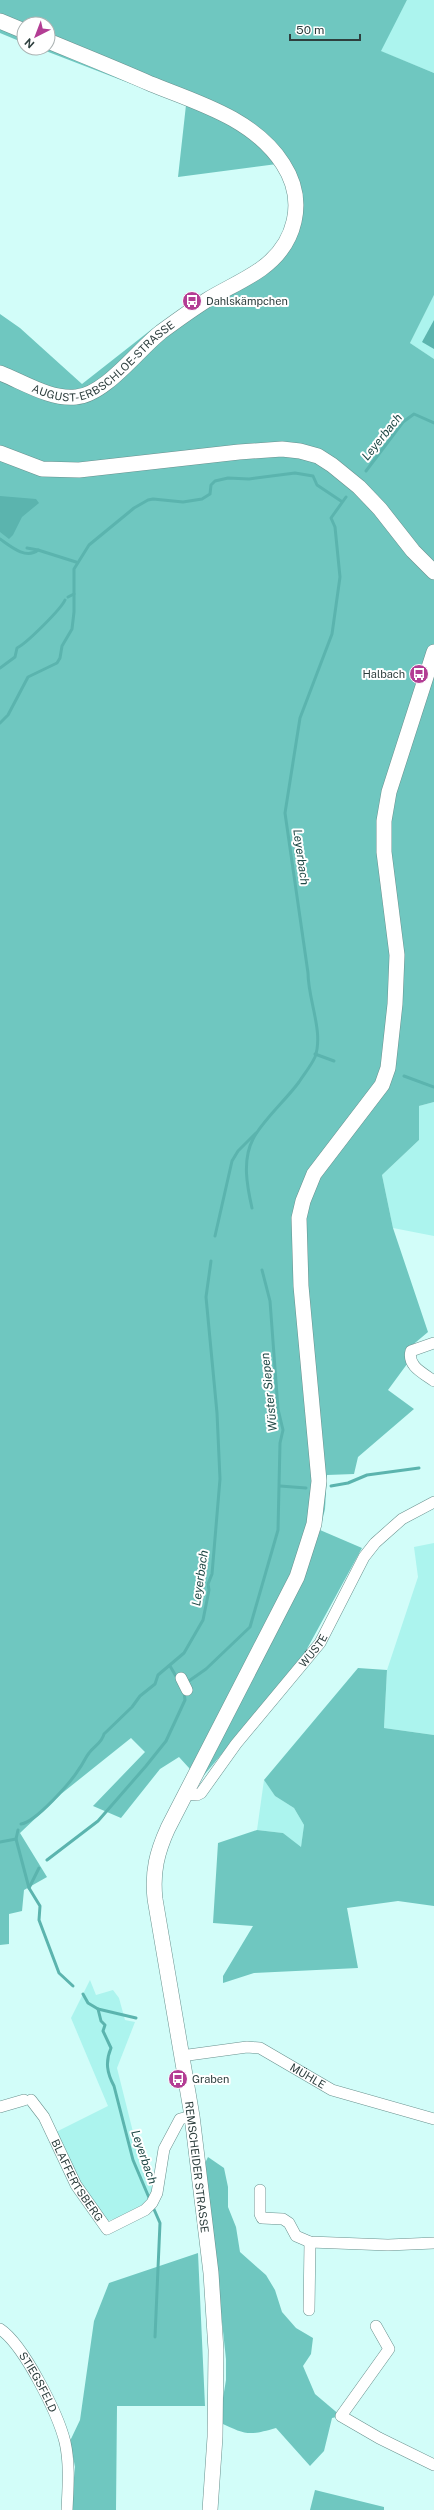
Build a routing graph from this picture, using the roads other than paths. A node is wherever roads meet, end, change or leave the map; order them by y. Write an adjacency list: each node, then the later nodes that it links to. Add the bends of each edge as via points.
1 (0, 21): 2 (main road)
2 (16, 28)
3 (56, 44): 4 (main road, AUGUST-ERBSCHLOE-STRASSE, via 205,105 246,127 267,145 289,174 298,203 296,217 289,236 263,268 179,318 150,341 105,384 90,392 76,398 59,396)
4 (0, 373)
5 (0, 453): 6 (main road, via 42,469 79,470 240,452 300,450 328,462 359,487 417,556)
6 (434, 572)
7 (434, 652): 13 (main road, REMSCHEIDER STRASSE, via 389,792 384,821 384,852 397,955 388,1068 382,1085 314,1174 299,1218 301,1286 319,1481 314,1524 297,1577)
8 (434, 1343): 9 (street, via 411,1351 410,1357 411,1363)
9 (434, 1381)
10 (434, 1502): 13 (street, WÜSTE, via 402,1519 375,1543 359,1564 320,1643 236,1744 201,1793)
11 (181, 1678): 12 (street)
12 (187, 1690)
13 (186, 1794): 14 (main road, REMSCHEIDER STRASSE, via 158,1853 153,1882)
14 (181, 2056): 16 (main road, REMSCHEIDER STRASSE); 17 (street, MÜHLE, via 247,2047 260,2048 332,2090)
15 (0, 2107): 16 (street, BLAFFERTSBERG, via 28,2100 44,2117 76,2185 103,2226 110,2228 152,2203 164,2149 180,2119)
16 (192, 2116): 26 (main road, REMSCHEIDER STRASSE, via 211,2274 216,2350 215,2437)
17 (434, 2119)
18 (260, 2190): 19 (street, via 262,2218 283,2219 289,2223 296,2236)
19 (310, 2242): 20 (street, via 388,2245); 21 (street)
20 (434, 2243)
21 (309, 2310)
22 (376, 2326): 24 (street, via 389,2349 341,2416)
23 (0, 2329): 25 (street, STIEGSFELD, via 8,2334 26,2359 65,2442 69,2477)
24 (434, 2465)
25 (67, 2510)
26 (210, 2510)

